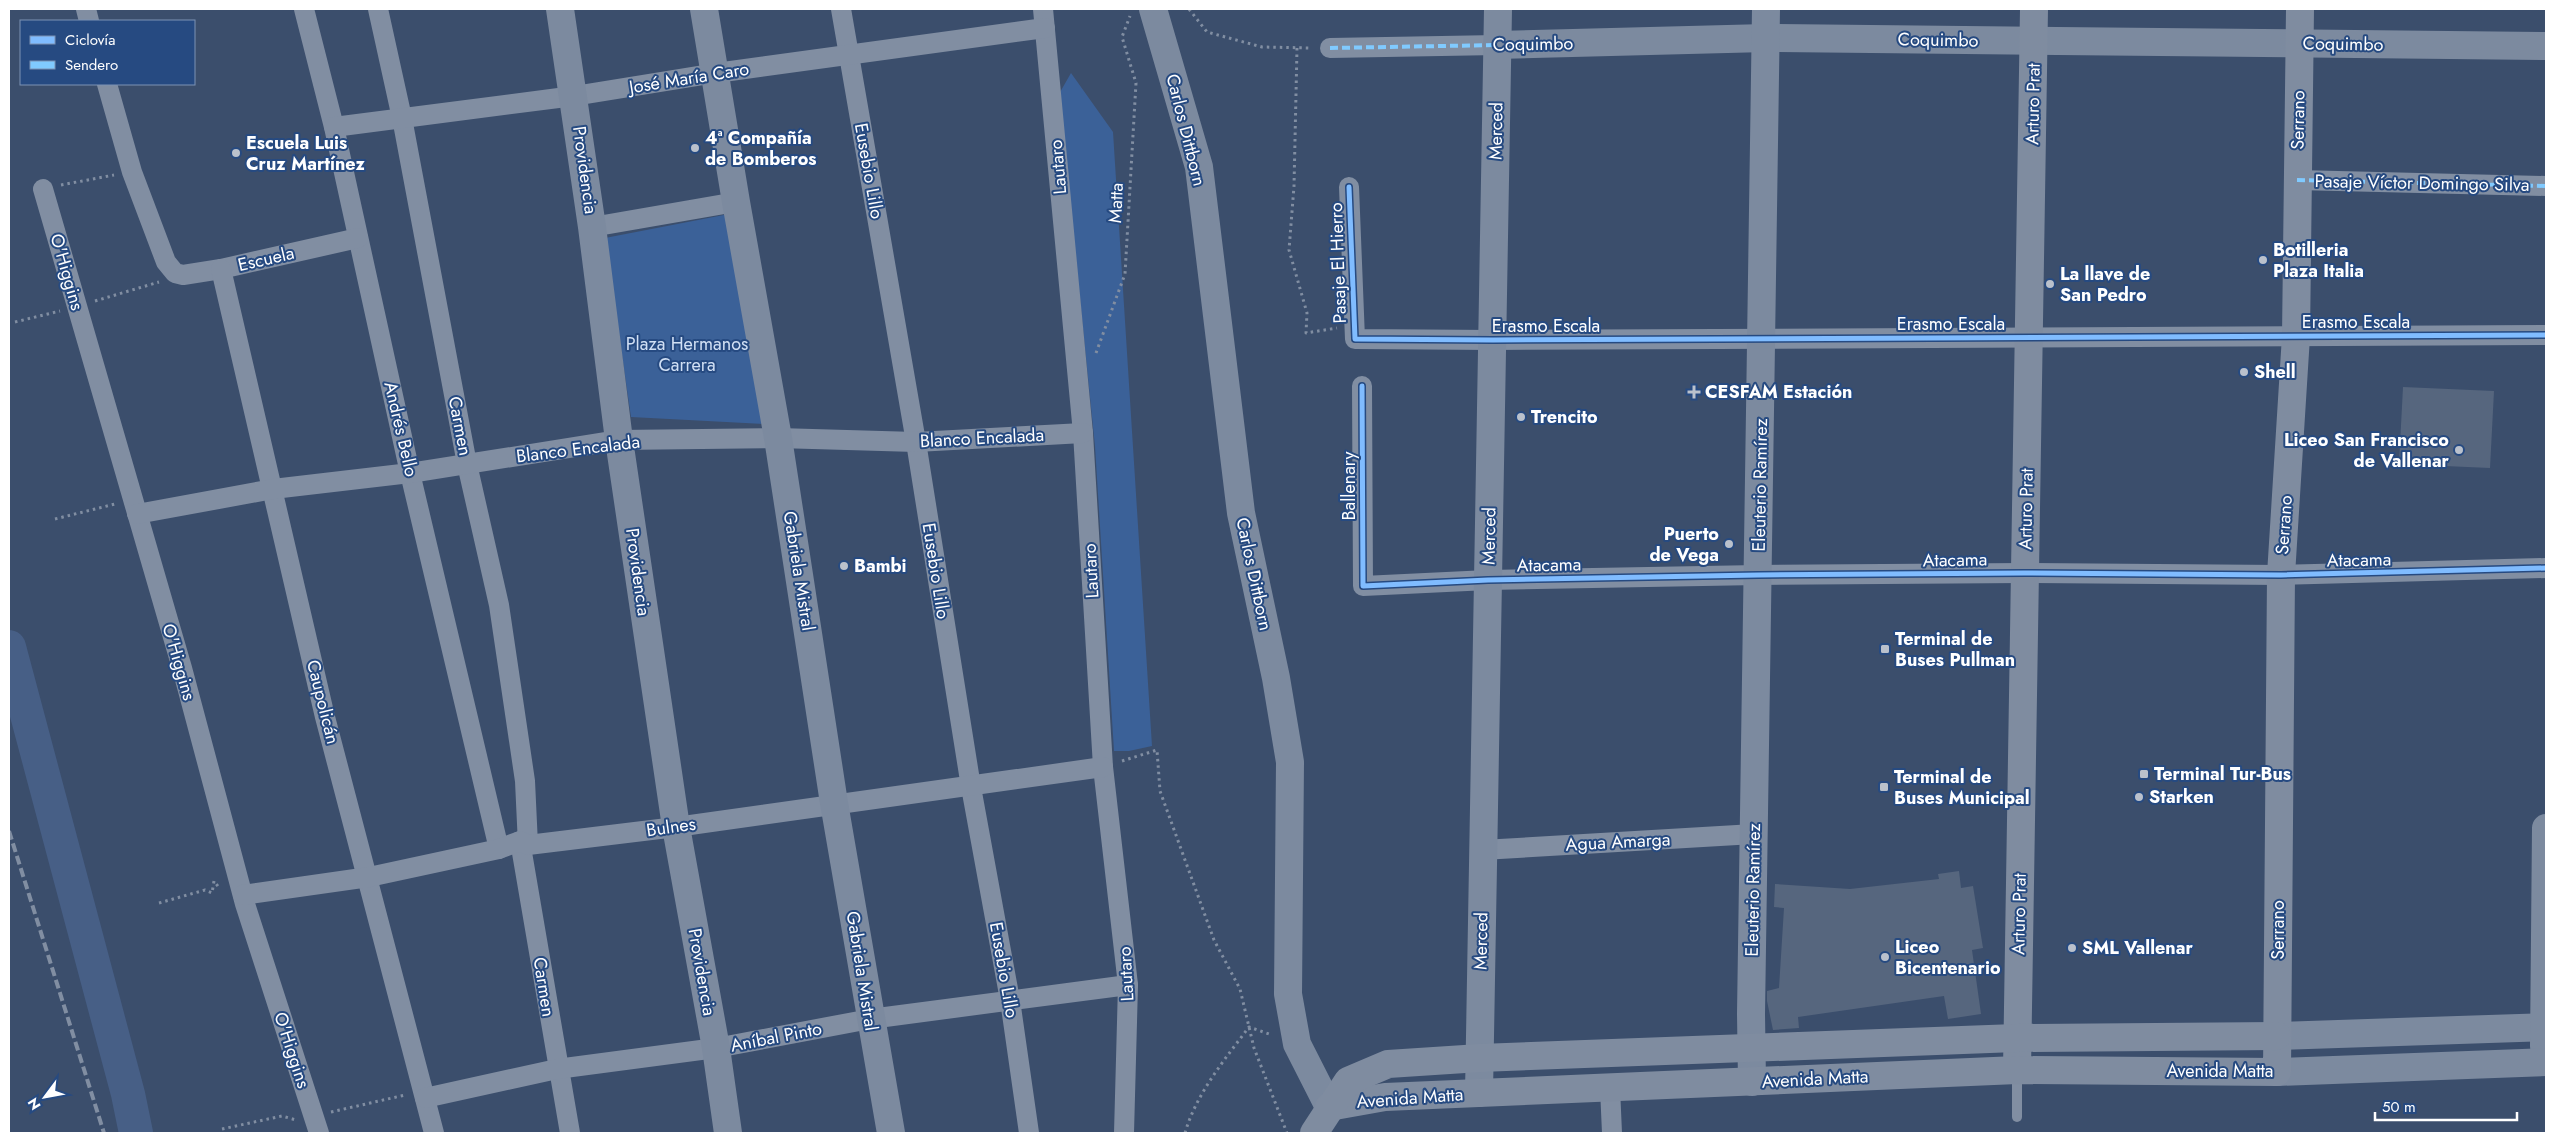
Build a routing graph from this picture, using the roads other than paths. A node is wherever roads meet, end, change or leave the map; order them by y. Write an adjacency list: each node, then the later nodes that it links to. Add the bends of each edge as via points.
1 (304, 9): 23 (street, Andrés Bello)
2 (378, 9): 22 (street, Carmen)
3 (560, 9): 21 (main road, Providencia)
4 (704, 9): 19 (main road, Gabriela Mistral)
5 (841, 9): 18 (street, Eusebio Lillo)
6 (1153, 9): 81 (main road, Carlos Dittborn, via 1199,167 1241,514 1276,678 1290,762 1288,994 1297,1044)
7 (1498, 9): 15 (main road, Merced)
8 (1766, 9): 12 (main road, Eleuterio Ramírez)
9 (2034, 9): 13 (main road, Arturo Prat)
10 (2300, 9): 14 (main road, Serrano)
11 (1044, 18): 18 (street, José María Caro); 39 (street, Lautaro)
12 (1766, 38): 13 (main road, Coquimbo); 15 (main road, Coquimbo); 36 (main road, Eleuterio Ramírez)
13 (2034, 41): 14 (main road, Coquimbo); 35 (main road, Arturo Prat)
14 (2299, 44): 16 (main road, Coquimbo); 24 (main road, Serrano)
15 (1497, 45): 17 (street, Coquimbo); 37 (main road, Merced)
16 (2546, 46)
17 (1330, 48)
18 (849, 56): 19 (street, José María Caro); 42 (street, Eusebio Lillo)
19 (716, 73): 21 (street, José María Caro); 28 (main road, Gabriela Mistral)
20 (107, 85): 31 (street, Escuela, via 132,172 166,262 174,273 183,275)
21 (574, 96): 22 (street, José María Caro); 29 (main road, Providencia)
22 (402, 118): 23 (street, José María Caro); 43 (street, Carmen)
23 (334, 127): 30 (street, Andrés Bello)
24 (2297, 180): 25 (street, Pasaje Víctor Domingo Silva); 34 (main road, Serrano)
25 (2546, 186)
26 (1349, 187): 32 (street, Pasaje El Hierro)
27 (43, 189): 46 (street, O'Higgins)
28 (736, 202): 29 (street); 40 (main road, Gabriela Mistral)
29 (592, 227): 41 (main road, Providencia)
30 (358, 238): 31 (street, Escuela); 44 (street, Andrés Bello)
31 (221, 269): 45 (street, Caupolicán)
32 (1354, 332): 37 (street, Erasmo Escala)
33 (2546, 335): 34 (street, Erasmo Escala)
34 (2296, 336): 35 (street, Erasmo Escala); 49 (main road, Serrano)
35 (2029, 337): 36 (street, Erasmo Escala); 48 (main road, Arturo Prat)
36 (1762, 339): 37 (street, Erasmo Escala); 50 (main road, Eleuterio Ramírez)
37 (1493, 340): 51 (main road, Merced)
38 (1362, 386): 52 (street, Ballenary)
39 (1083, 433): 42 (street, Blanco Encalada); 53 (street, Lautaro)
40 (778, 438): 41 (street, Blanco Encalada); 42 (street, Blanco Encalada); 55 (main road, Gabriela Mistral)
41 (619, 440): 43 (street, Blanco Encalada); 56 (main road, Providencia)
42 (916, 442): 54 (street, Eusebio Lillo)
43 (468, 464): 44 (street, Blanco Encalada); 59 (street, Carmen, via 499,605 524,781)
44 (410, 473): 45 (street, Blanco Encalada); 60 (street, Andrés Bello)
45 (273, 489): 46 (street, Blanco Encalada); 62 (street, Caupolicán, via 325,717)
46 (135, 507): 63 (street, O'Higgins)
47 (2546, 568): 49 (street, Atacama)
48 (2024, 573): 49 (street, Atacama); 50 (street, Atacama); 69 (main road, Arturo Prat)
49 (2281, 575): 68 (main road, Serrano)
50 (1758, 576): 51 (street, Atacama); 58 (main road, Eleuterio Ramírez)
51 (1488, 580): 52 (street, Atacama); 61 (main road, Merced)
52 (1363, 586)
53 (1103, 767): 54 (street, Bulnes); 64 (street, Lautaro)
54 (971, 787): 55 (street, Bulnes); 65 (street, Eusebio Lillo)
55 (834, 803): 56 (street, Bulnes); 66 (main road, Gabriela Mistral)
56 (676, 827): 59 (street, Bulnes); 70 (main road, Providencia)
57 (2546, 828): 67 (main road)
58 (1754, 834): 61 (street, Agua Amarga); 71 (main road, Eleuterio Ramírez)
59 (524, 843): 60 (street, Bulnes); 74 (street, Carmen)
60 (499, 849): 62 (street, Bulnes)
61 (1482, 850): 72 (main road, Merced)
62 (369, 877): 63 (street, Bulnes); 80 (street, Caupolicán, via 383,943)
63 (243, 895): 82 (street, O'Higgins)
64 (1128, 985): 65 (street, Aníbal Pinto); 89 (street, Lautaro)
65 (1010, 1000): 66 (street, Aníbal Pinto); 88 (street, Eusebio Lillo)
66 (870, 1019): 70 (street, Aníbal Pinto); 87 (main road, Gabriela Mistral)
67 (2545, 1027): 68 (main road, Avenida Matta); 73 (main road)
68 (2277, 1036): 69 (main road, Avenida Matta); 76 (main road, Serrano)
69 (2016, 1038): 71 (main road, Avenida Matta); 75 (main road, Arturo Prat)
70 (716, 1048): 74 (street, Aníbal Pinto); 86 (main road, Providencia)
71 (1751, 1050): 72 (main road, Avenida Matta); 77 (main road, Eleuterio Ramírez)
72 (1480, 1058): 79 (main road, Merced); 81 (main road, Avenida Matta, via 1388,1064 1348,1081)
73 (2545, 1062): 76 (main road, Avenida Matta)
74 (557, 1069): 80 (street, Aníbal Pinto); 85 (street, Carmen)
75 (2017, 1070): 76 (main road, Avenida Matta); 77 (main road, Avenida Matta); 83 (lane)
76 (2277, 1072)
77 (1752, 1082): 78 (main road, Avenida Matta)
78 (1610, 1088): 79 (main road, Avenida Matta); 91 (street)
79 (1479, 1092): 81 (main road, Avenida Matta, via 1385,1097)
80 (424, 1094): 84 (street, Caupolicán)
81 (1329, 1107): 90 (main road)
82 (314, 1117)
83 (2017, 1117)
84 (434, 1133)
85 (570, 1133)
86 (728, 1133)
87 (891, 1133)
88 (1029, 1133)
89 (1124, 1133)
90 (1314, 1133)
91 (1612, 1133)

